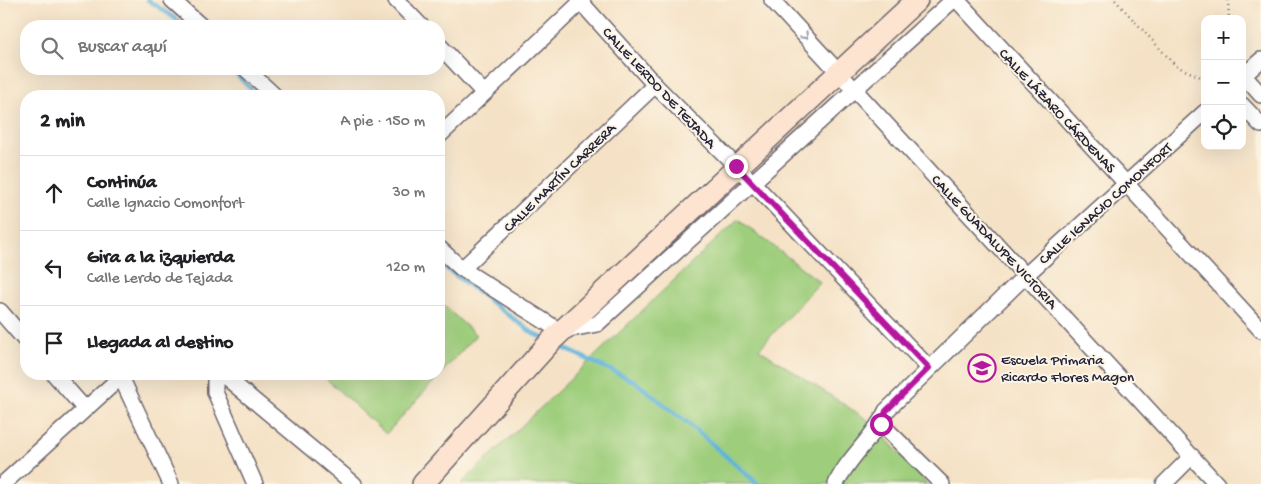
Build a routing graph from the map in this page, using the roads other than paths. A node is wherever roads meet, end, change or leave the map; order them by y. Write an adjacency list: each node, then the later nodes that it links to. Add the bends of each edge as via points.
1 (396, 0): 9 (street)
2 (772, 0): 12 (street, CALLE GUADALUPE VICTORIA, one-way to 12)
3 (917, 0): 12 (street)
4 (953, 0): 18 (street)
5 (957, 0): 27 (street, CALLE LÁZARO CÁRDENAS)
6 (175, 1): 8 (street)
7 (580, 1): 16 (street, CALLE LERDO DE TEJADA); 19 (street)
8 (195, 20)
9 (415, 20)
10 (445, 51): 19 (street)
11 (1261, 60): 13 (street)
12 (838, 72): 18 (street, CALLE GUADALUPE VICTORIA); 25 (street)
13 (1246, 73)
14 (252, 75): 17 (street)
15 (1246, 79): 20 (street)
16 (655, 86): 25 (street, CALLE LERDO DE TEJADA); 29 (street, CALLE MARTÍN CARRERA)
17 (269, 90)
18 (855, 90): 26 (street); 30 (street, CALLE GUADALUPE VICTORIA)
19 (484, 93): 24 (street)
20 (1261, 95)
21 (1243, 105): 23 (street)
22 (1201, 116): 27 (street, CALLE IGNACIO COMONFORT)
23 (1261, 125)
24 (445, 130)
25 (736, 166): 26 (street, CALLE LERDO DE TEJADA); 34 (street)
26 (752, 182): 34 (street, via 597,324); 35 (street, CALLE LERDO DE TEJADA)
27 (1126, 184): 30 (street, CALLE IGNACIO COMONFORT); 32 (street, CALLE LÁZARO CÁRDENAS)
28 (445, 253): 29 (street)
29 (462, 268): 34 (street)
30 (1026, 274): 35 (street, CALLE IGNACIO COMONFORT); 43 (street, CALLE GUADALUPE VICTORIA)
31 (0, 311): 33 (street)
32 (1261, 330)
33 (20, 334)
34 (556, 336): 48 (street)
35 (929, 368): 42 (street, CALLE IGNACIO COMONFORT, via 886,411)
36 (59, 380): 41 (street)
37 (118, 380): 41 (street)
38 (124, 380): 45 (street)
39 (215, 380): 46 (street, via 215,392)
40 (229, 380): 47 (street)
41 (85, 409): 44 (street)
42 (881, 424): 49 (street, CALLE IGNACIO COMONFORT, via 840,474); 50 (street)
43 (1192, 456): 51 (street); 52 (street, CALLE GUADALUPE VICTORIA)
44 (3, 484)
45 (172, 484)
46 (255, 484)
47 (354, 484)
48 (423, 484)
49 (836, 484)
50 (942, 484)
51 (1164, 484)
52 (1217, 484)

